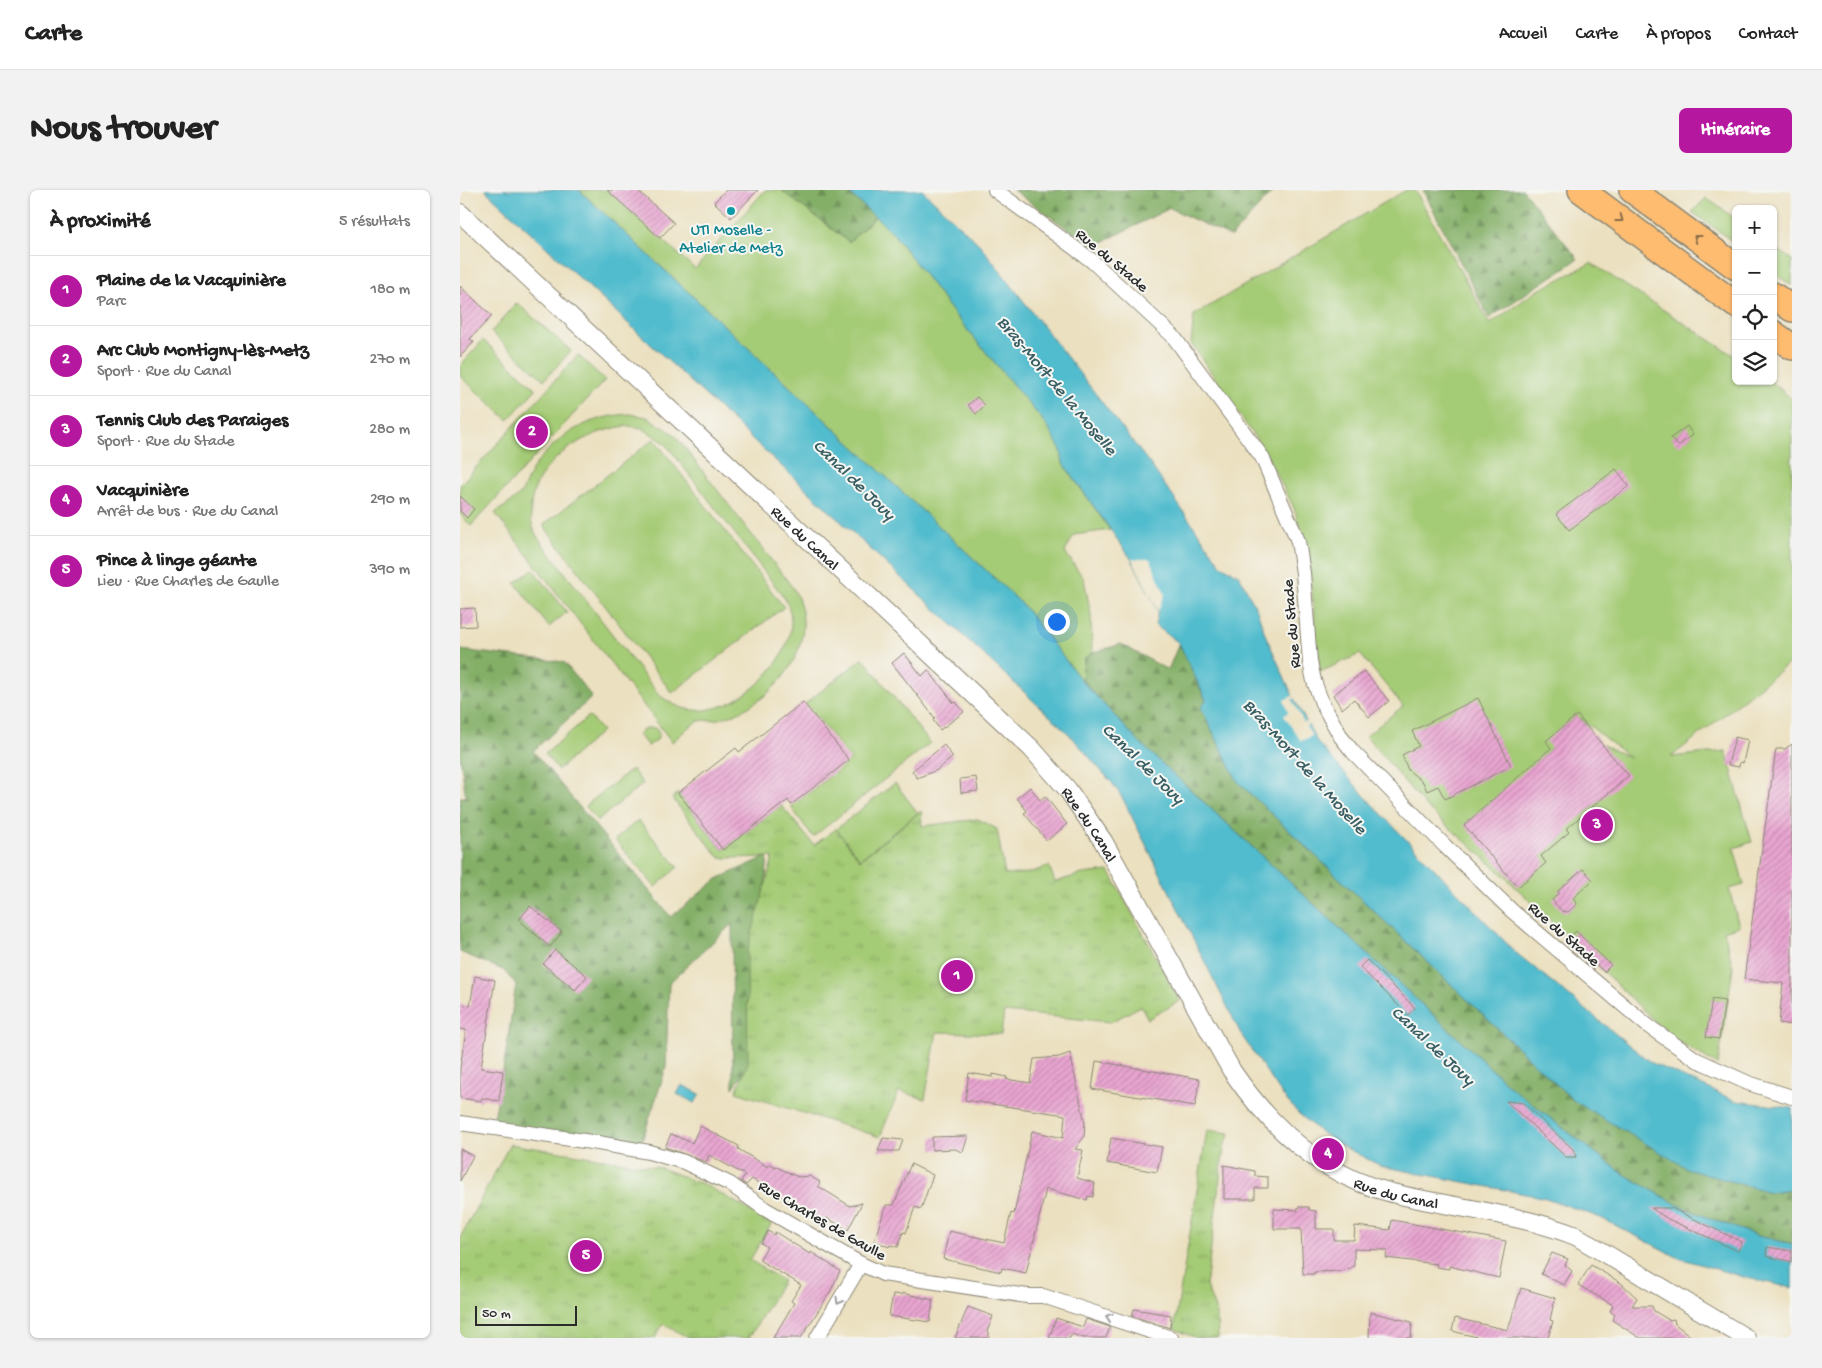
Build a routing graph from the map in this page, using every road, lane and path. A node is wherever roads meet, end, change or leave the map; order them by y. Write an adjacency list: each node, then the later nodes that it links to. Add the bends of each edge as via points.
1 (995, 190): 11 (street, Rue du Stade, via 1091,260 1173,336 1262,458 1298,541 1314,681 1341,737 1354,752 1512,911 1648,1026 1698,1060 1748,1083)
2 (1581, 190): 7 (highway, one-way to 7)
3 (1632, 190): 5 (highway, one-way to 3)
4 (460, 213): 16 (street, Rue du Canal, via 1032,749 1087,815 1232,1072 1254,1103 1286,1136 1340,1172 1390,1193 1546,1224 1576,1236)
5 (1732, 264)
6 (1777, 298): 8 (highway)
7 (1732, 302)
8 (1792, 309)
9 (1777, 336): 10 (highway)
10 (1792, 347)
11 (1792, 1097)
12 (460, 1123): 13 (street, Rue Charles de Gaulle, via 598,1143 684,1162 730,1184 765,1209)
13 (861, 1264): 14 (street, one-way to 14); 15 (street, Rue Charles de Gaulle, one-way to 13, via 1043,1296 883,1274)
14 (817, 1338)
15 (1171, 1338)
16 (1746, 1338)

